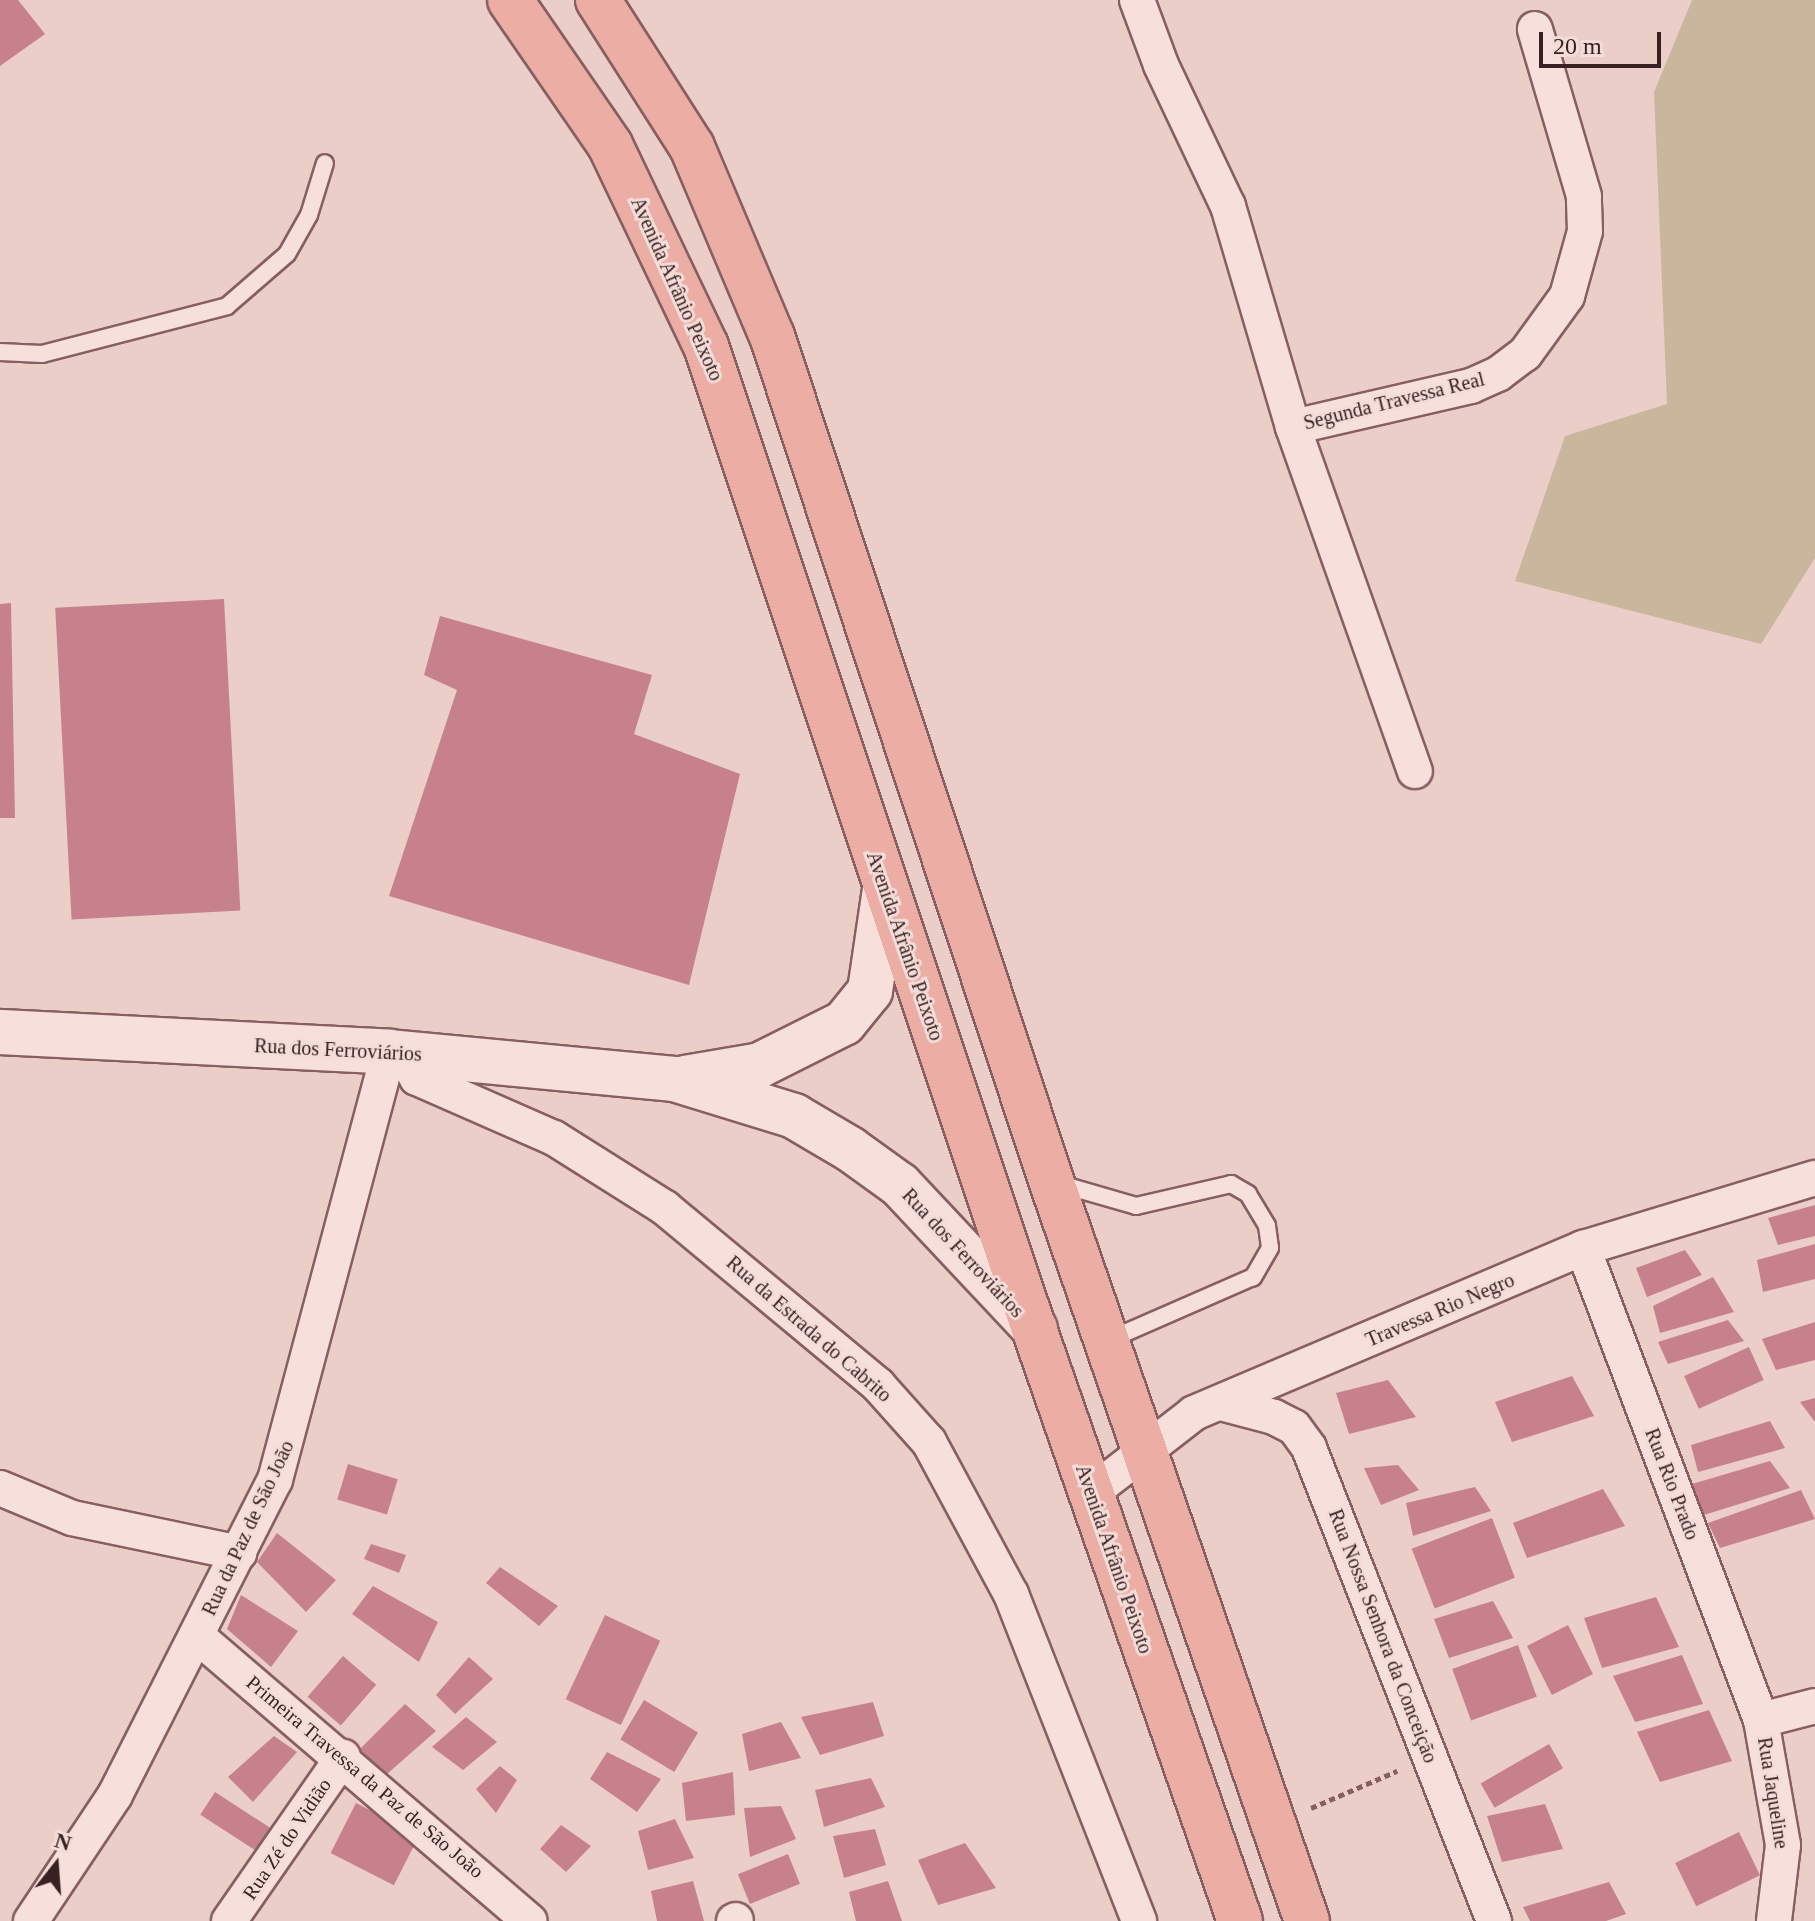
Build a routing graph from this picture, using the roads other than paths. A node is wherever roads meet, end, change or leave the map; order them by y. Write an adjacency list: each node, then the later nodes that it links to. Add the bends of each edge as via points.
1 (510, 0): 9 (main road, Avenida Afrânio Peixoto, via 610,145 706,346)
2 (598, 0): 14 (main road, via 692,147 772,336)
3 (1137, 0): 7 (street, Segunda Travessa Real, via 1161,65 1228,206)
4 (1535, 29): 7 (street, Segunda Travessa Real, via 1584,196 1585,231 1567,296 1525,354 1498,374 1471,386)
5 (325, 163): 6 (lane, via 309,215 287,254 227,306 42,354)
6 (0, 352)
7 (1293, 427): 8 (street, Segunda Travessa Real)
8 (1415, 771)
9 (885, 890): 12 (main road, Rua dos Ferroviários, via 870,991 844,1023 760,1065); 16 (main road, Avenida Afrânio Peixoto)
10 (0, 1032): 11 (main road, Rua dos Ferroviários)
11 (396, 1052): 12 (main road, Rua dos Ferroviários); 22 (street, Rua da Paz de São João, via 292,1434); 30 (street, Rua da Estrada do Cabrito, via 417,1078 554,1138 665,1208 878,1385 929,1442 1011,1594)
12 (674, 1079): 16 (main road, Rua dos Ferroviários, via 794,1116 850,1149 900,1185)
13 (1815, 1178): 15 (street, Travessa Rio Negro)
14 (1051, 1180): 17 (main road); 17 (lane, via 1136,1206 1231,1184 1248,1194 1267,1226 1270,1248 1253,1277)
15 (1583, 1248): 18 (street, Travessa Rio Negro); 25 (street, Rua Rio Prado)
16 (1035, 1329): 21 (main road, Avenida Afrânio Peixoto)
17 (1107, 1341): 19 (main road)
18 (1221, 1403): 19 (street, Travessa Rio Negro, via 1179,1420); 33 (street, Rua Nossa Senhora da Conceição, via 1294,1427 1309,1448)
19 (1144, 1449): 21 (street, Travessa Rio Negro); 32 (main road)
20 (0, 1488): 22 (street, via 72,1518)
21 (1091, 1493): 31 (main road, Avenida Afrânio Peixoto)
22 (239, 1553): 23 (street, Rua da Paz de São João)
23 (197, 1636): 26 (street, Primeira Travessa da Paz de São João); 27 (street, Rua da Paz de São João, via 84,1850)
24 (1815, 1706): 25 (street, Rua Jaqueline)
25 (1761, 1720): 34 (street, Rua Jaqueline, via 1783,1845)
26 (343, 1757): 28 (street, Rua Zé do Vidião); 29 (street, Primeira Travessa da Paz de São João)
27 (31, 1921)
28 (229, 1921)
29 (530, 1921)
30 (1139, 1921)
31 (1240, 1921)
32 (1307, 1921)
33 (1494, 1921)
34 (1774, 1921)

